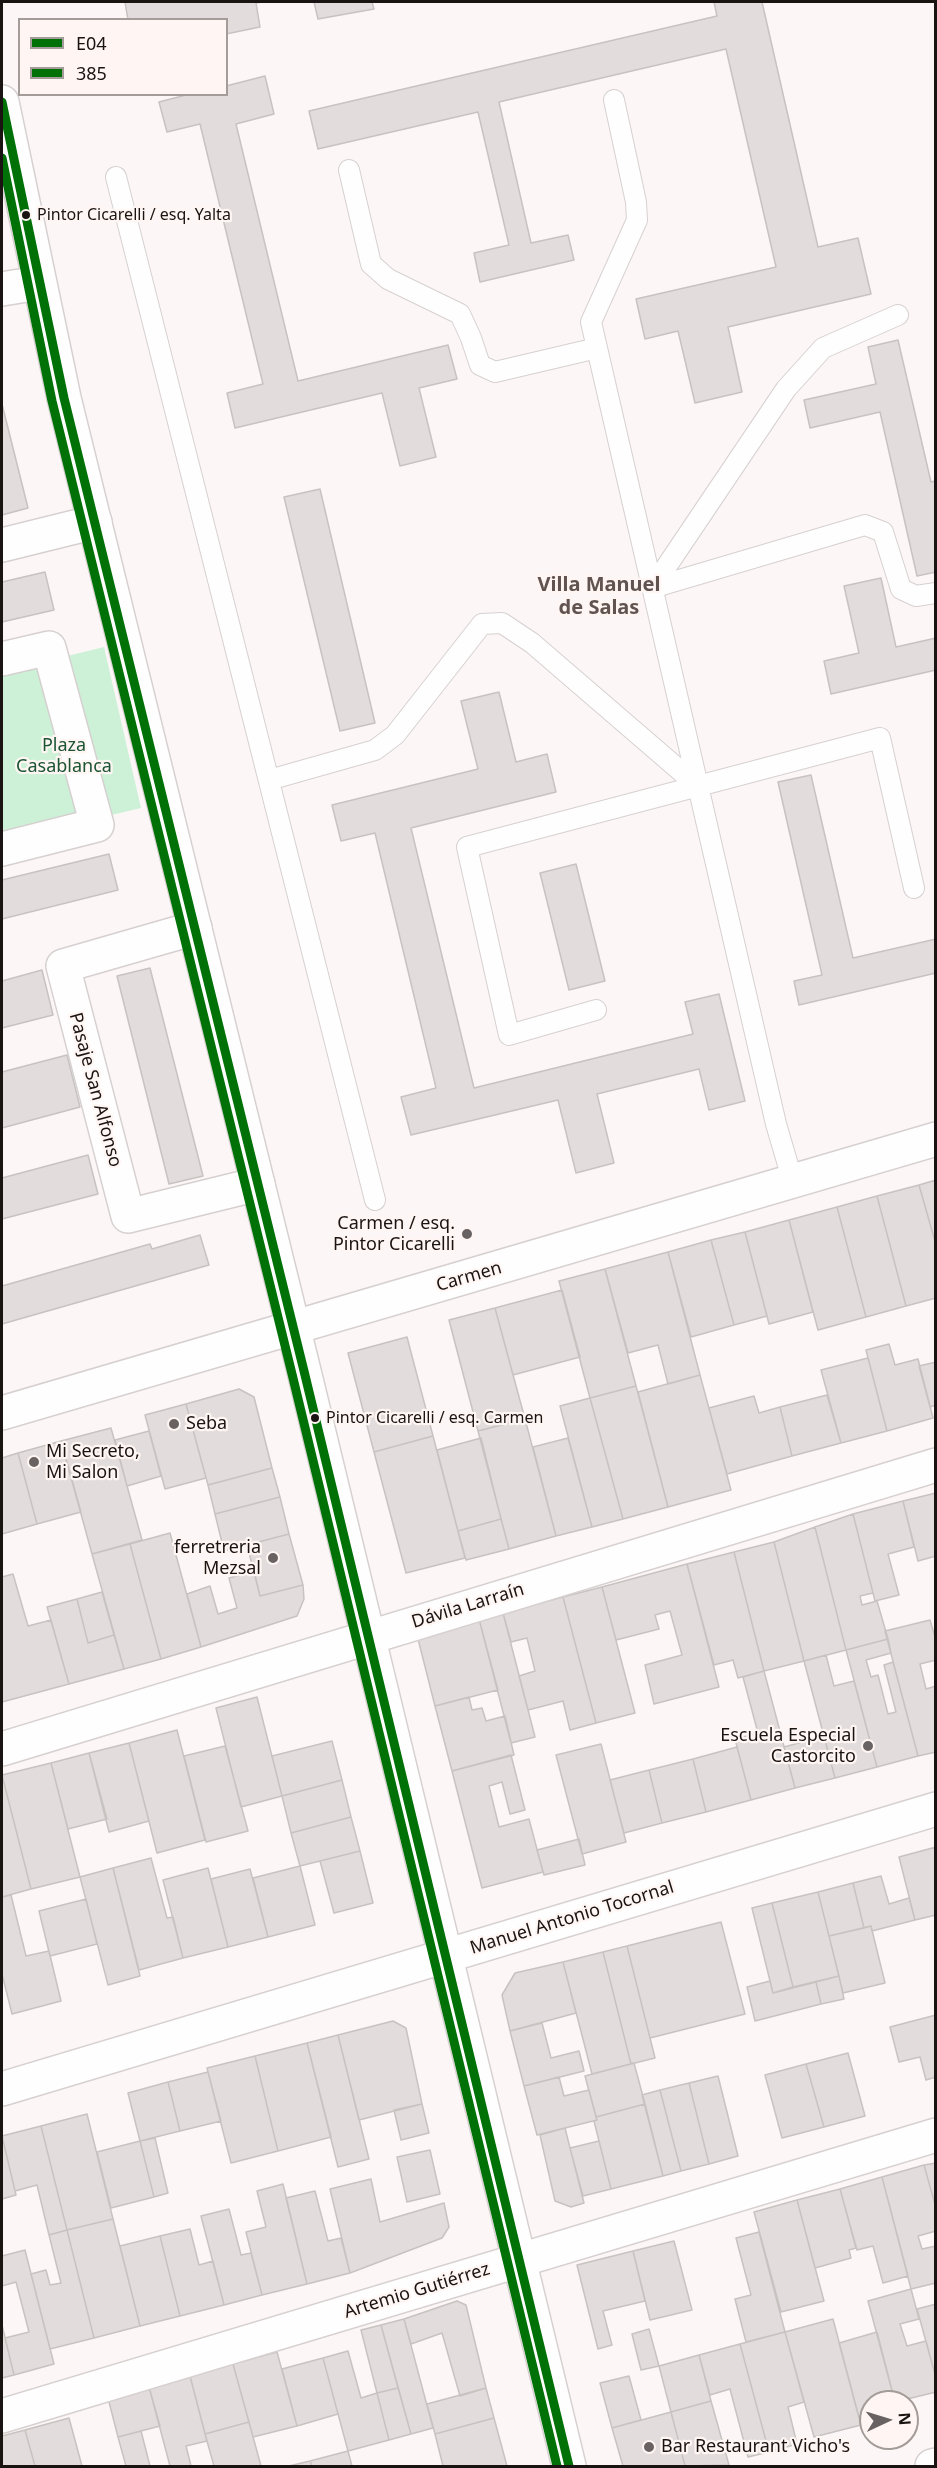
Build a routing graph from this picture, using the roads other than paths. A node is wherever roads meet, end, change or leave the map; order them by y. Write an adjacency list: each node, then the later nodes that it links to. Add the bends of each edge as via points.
1 (614, 100): 8 (lane, via 637,220 591,322)
2 (2, 111): 5 (street)
3 (349, 170): 8 (lane, via 371,264 388,279 460,314 480,365 495,372)
4 (116, 177): 14 (lane)
5 (39, 283): 6 (street); 9 (street)
6 (2, 290)
7 (898, 315): 11 (lane, via 823,348 786,389)
8 (597, 348): 11 (lane)
9 (95, 522): 10 (street); 18 (street)
10 (2, 545)
11 (652, 588): 12 (lane, via 865,525 883,532 901,589 916,596); 15 (lane)
12 (936, 593)
13 (2, 659): 16 (street, via 49,648 97,825)
14 (269, 780): 15 (lane, via 375,750 395,735 482,624 502,623 532,644); 23 (lane)
15 (698, 786): 17 (lane, via 880,738); 19 (lane, via 467,847 509,1035); 21 (lane, via 776,1124)
16 (2, 849)
17 (914, 888)
18 (195, 928): 22 (street); 22 (street, Pasaje San Alfonso, via 63,966 128,1216)
19 (596, 1010)
20 (936, 1139): 21 (street, Carmen)
21 (793, 1182): 24 (street, Carmen)
22 (258, 1184): 24 (street)
23 (375, 1200)
24 (294, 1329): 25 (street, Carmen); 27 (street)
25 (2, 1413)
26 (936, 1465): 27 (street, Dávila Larraín)
27 (368, 1637): 28 (street, Dávila Larraín); 30 (street)
28 (2, 1749)
29 (936, 1809): 30 (street, Manuel Antonio Tocornal)
30 (446, 1957): 31 (street, Manuel Antonio Tocornal); 33 (street)
31 (2, 2089)
32 (936, 2135): 33 (street, Artemio Gutiérrez)
33 (519, 2260): 34 (street, Artemio Gutiérrez); 35 (street)
34 (2, 2416)
35 (569, 2466)

